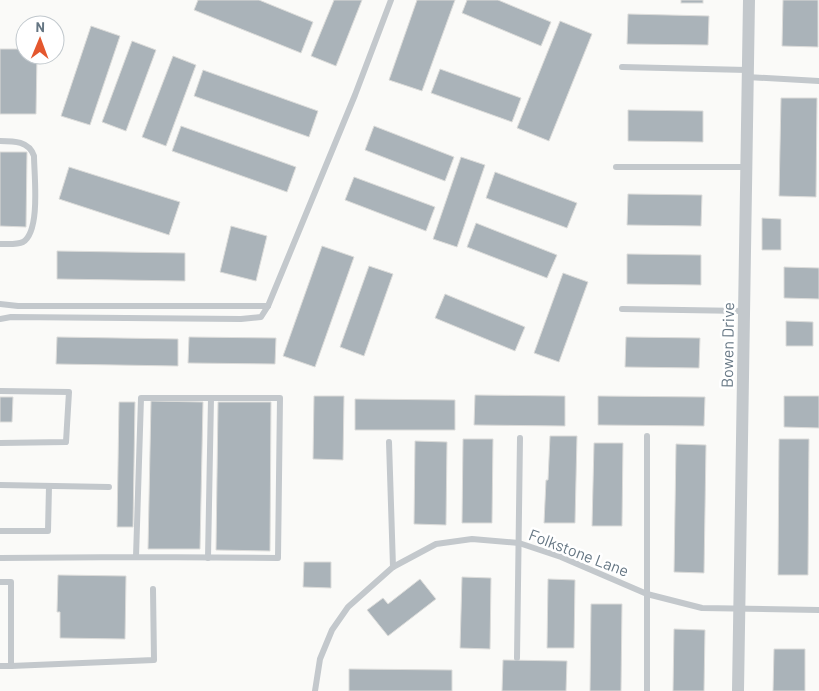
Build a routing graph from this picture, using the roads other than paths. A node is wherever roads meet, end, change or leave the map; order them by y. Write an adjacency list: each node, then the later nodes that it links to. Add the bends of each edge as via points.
1 (391, 0): 11 (lane)
2 (749, 0): 4 (street, Bowen Drive)
3 (622, 67): 4 (lane)
4 (747, 74): 5 (lane); 8 (street, Bowen Drive)
5 (819, 82)
6 (0, 141): 9 (lane, via 32,149 35,204 34,221 28,237 16,244)
7 (616, 167): 8 (lane)
8 (746, 167): 13 (street, Bowen Drive)
9 (0, 244)
10 (0, 304): 11 (lane)
11 (268, 306): 14 (lane, via 261,317 241,319)
12 (622, 309): 13 (lane)
13 (743, 311): 33 (street, Bowen Drive)
14 (0, 319)
15 (0, 391): 20 (lane, via 68,392 66,442)
16 (211, 398): 26 (lane, via 141,398); 28 (lane); 28 (lane, via 280,398 278,558)
17 (647, 436): 32 (lane)
18 (520, 438): 25 (lane)
19 (390, 442): 29 (lane)
20 (0, 443)
21 (0, 485): 22 (lane)
22 (49, 486): 23 (lane); 24 (lane, via 48,531)
23 (109, 487)
24 (0, 531)
25 (519, 543): 29 (lane, Folkstone Lane, via 472,539 436,544); 32 (lane, Folkstone Lane, via 561,557); 35 (lane)
26 (136, 557): 27 (lane); 28 (lane)
27 (0, 558)
28 (208, 558)
29 (392, 567): 38 (lane, Folkstone Lane, via 348,608 332,630 320,659)
30 (0, 582): 37 (lane, via 11,582)
31 (154, 588): 37 (lane, via 154,660)
32 (647, 594): 33 (lane, Folkstone Lane, via 702,608); 39 (lane)
33 (739, 610): 34 (lane, Folkstone Lane); 40 (street, Bowen Drive)
34 (819, 610)
35 (517, 658)
36 (0, 666): 37 (lane)
37 (12, 666)
38 (314, 691)
39 (647, 691)
40 (738, 691)

